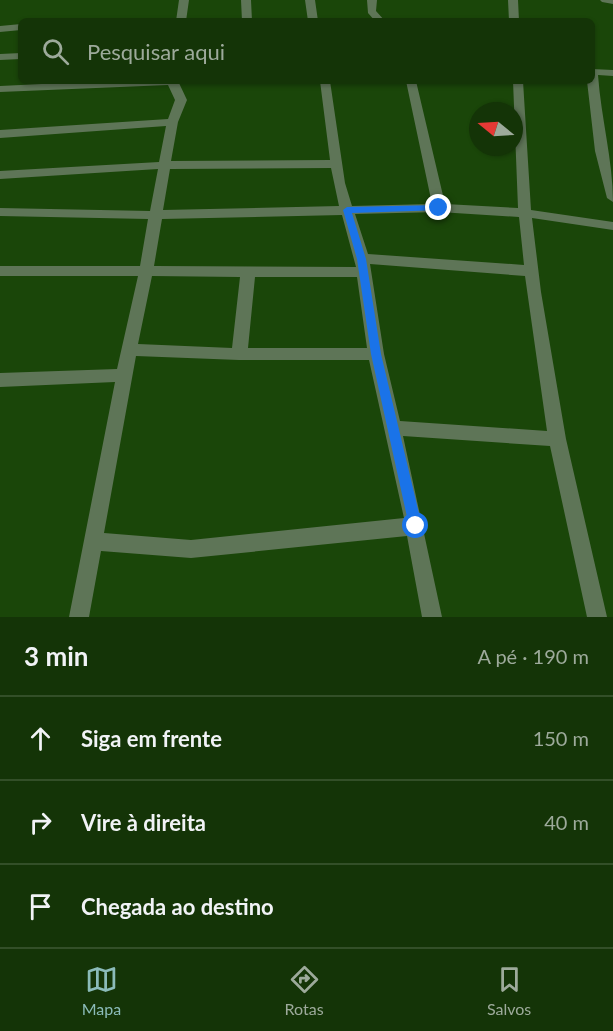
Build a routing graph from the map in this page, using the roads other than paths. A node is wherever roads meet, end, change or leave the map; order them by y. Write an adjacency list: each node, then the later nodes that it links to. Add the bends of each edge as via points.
1 (184, 0): 8 (street)
2 (246, 0): 9 (street)
3 (310, 0): 10 (street)
4 (372, 0): 11 (street, via 371,11)
5 (513, 0): 12 (street)
6 (605, 0): 7 (street)
7 (613, 1)
8 (182, 18)
9 (247, 18)
10 (313, 18)
11 (377, 18)
12 (514, 18)
13 (18, 27): 14 (street)
14 (0, 29)
15 (18, 56): 16 (street)
16 (0, 57)
17 (595, 72): 18 (street)
18 (613, 73)
19 (109, 84): 25 (street)
20 (175, 84): 26 (street, via 181,99)
21 (325, 84): 28 (street)
22 (412, 84): 32 (street)
23 (518, 84): 35 (street)
24 (593, 84): 31 (street, via 603,167)
25 (0, 89)
26 (172, 122): 27 (street); 29 (street)
27 (0, 134)
28 (337, 164): 29 (street); 33 (street)
29 (164, 165): 30 (street); 36 (street)
30 (0, 175)
31 (613, 198)
32 (439, 208): 33 (street); 35 (street)
33 (347, 210): 36 (street); 38 (street)
34 (0, 212): 36 (street)
35 (525, 213): 37 (street); 40 (street)
36 (157, 215): 41 (street)
37 (613, 226)
38 (363, 265): 40 (street); 42 (street); 45 (street)
39 (0, 271): 41 (street)
40 (531, 271): 49 (street)
41 (146, 272): 42 (street); 43 (street)
42 (248, 272): 44 (street)
43 (130, 350): 44 (street); 46 (street)
44 (239, 354): 45 (street)
45 (376, 354): 48 (street)
46 (124, 375): 47 (street); 51 (street)
47 (0, 380)
48 (392, 428): 49 (street); 50 (street)
49 (557, 439): 54 (street)
50 (416, 526): 51 (street, via 191,549); 53 (street)
51 (93, 541): 52 (street)
52 (80, 617)
53 (432, 617)
54 (597, 617)

